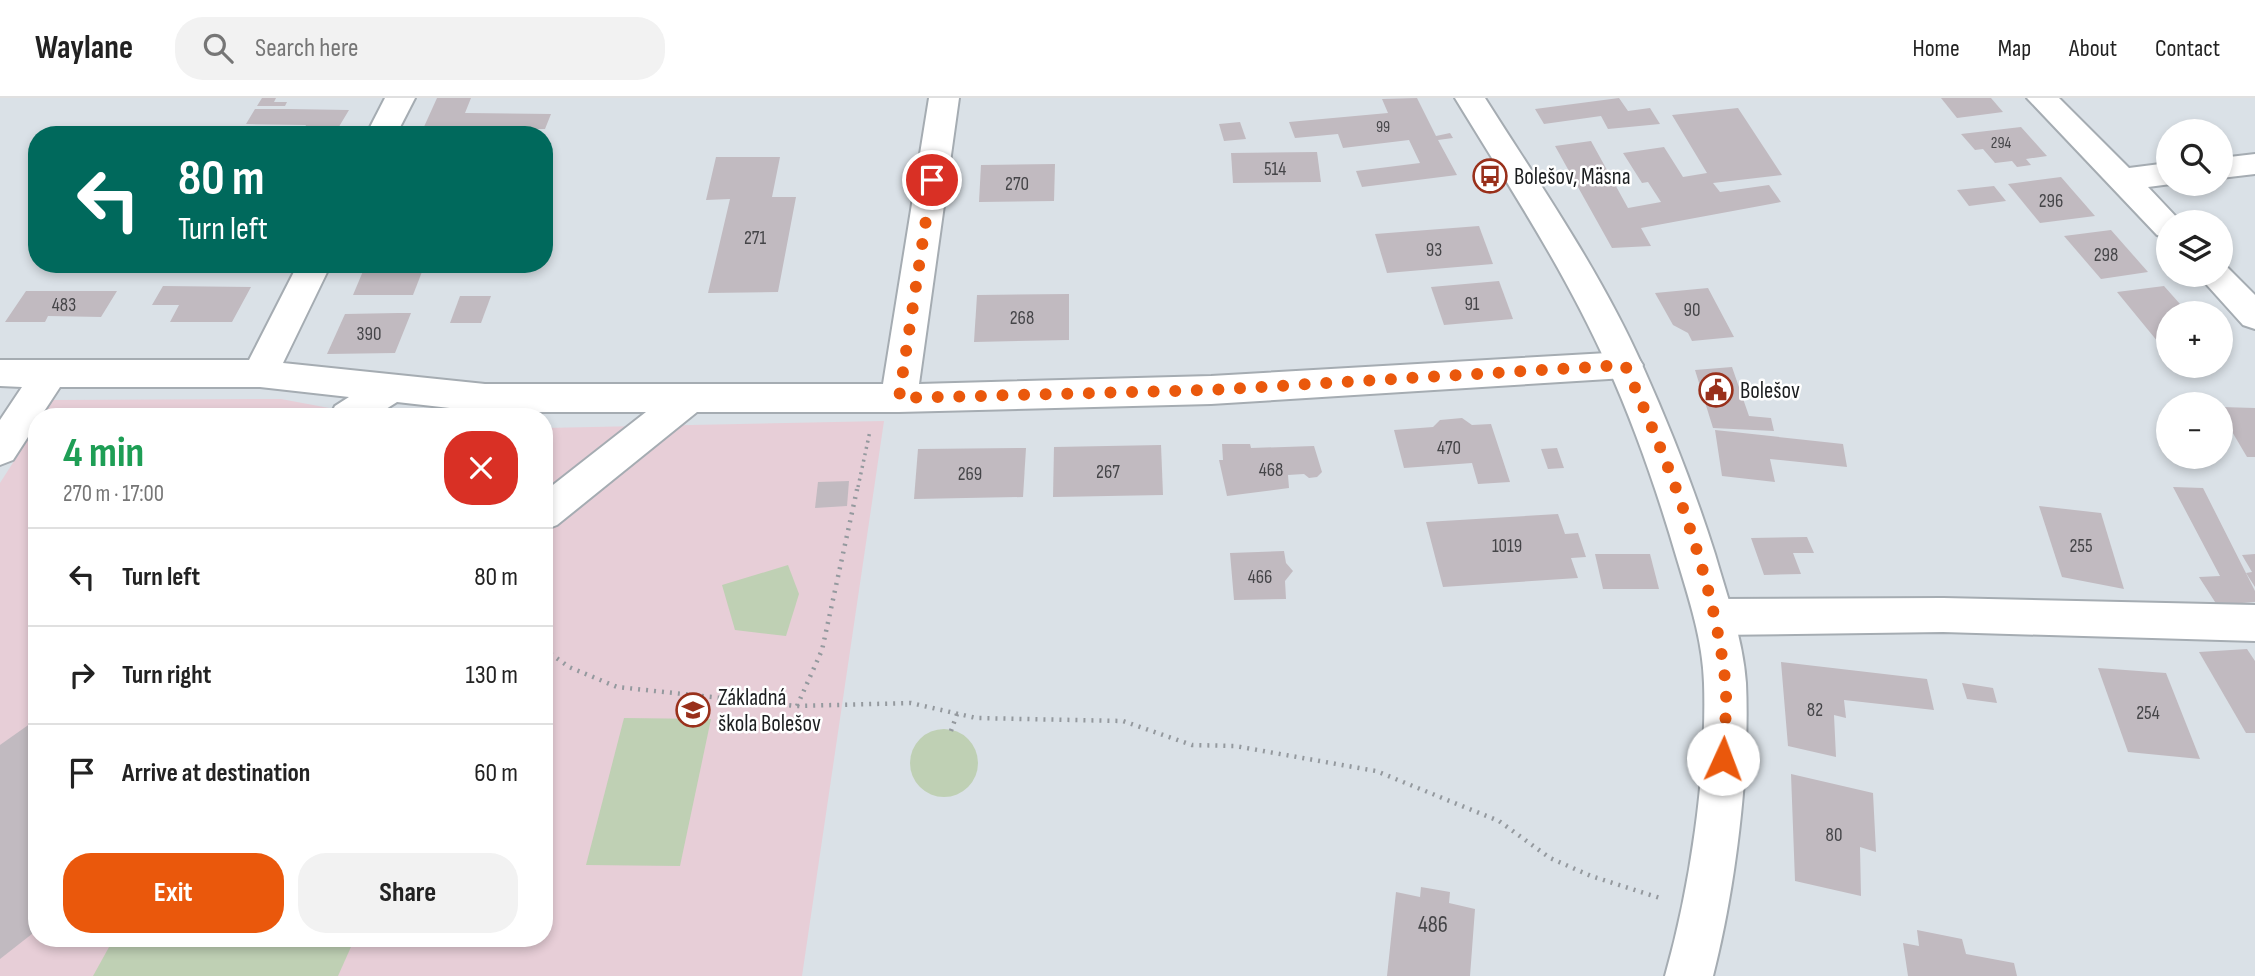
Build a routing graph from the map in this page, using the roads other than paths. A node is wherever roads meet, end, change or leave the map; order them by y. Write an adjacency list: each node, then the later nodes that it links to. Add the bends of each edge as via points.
1 (400, 98): 5 (street)
2 (944, 98): 21 (street)
3 (1470, 98): 14 (street, via 1565,251)
4 (2042, 98): 9 (street)
5 (386, 126)
6 (2255, 164): 7 (street)
7 (2233, 167)
8 (2156, 176): 9 (street)
9 (2122, 180): 10 (street)
10 (2156, 215)
11 (310, 273): 17 (street)
12 (2227, 287): 13 (street)
13 (2255, 316)
14 (1625, 365): 21 (street); 24 (street, via 1682,510)
15 (0, 373): 16 (street)
16 (50, 373): 17 (street); 22 (street)
17 (260, 374): 18 (street)
18 (392, 388): 19 (street, via 485,397); 20 (street)
19 (689, 398): 21 (street); 23 (street)
20 (361, 408)
21 (886, 408)
22 (0, 450)
23 (553, 507)
24 (1714, 617): 25 (street, via 1943,615); 26 (street, via 1726,681 1723,759 1704,917)
25 (2255, 623)
26 (1689, 976)

